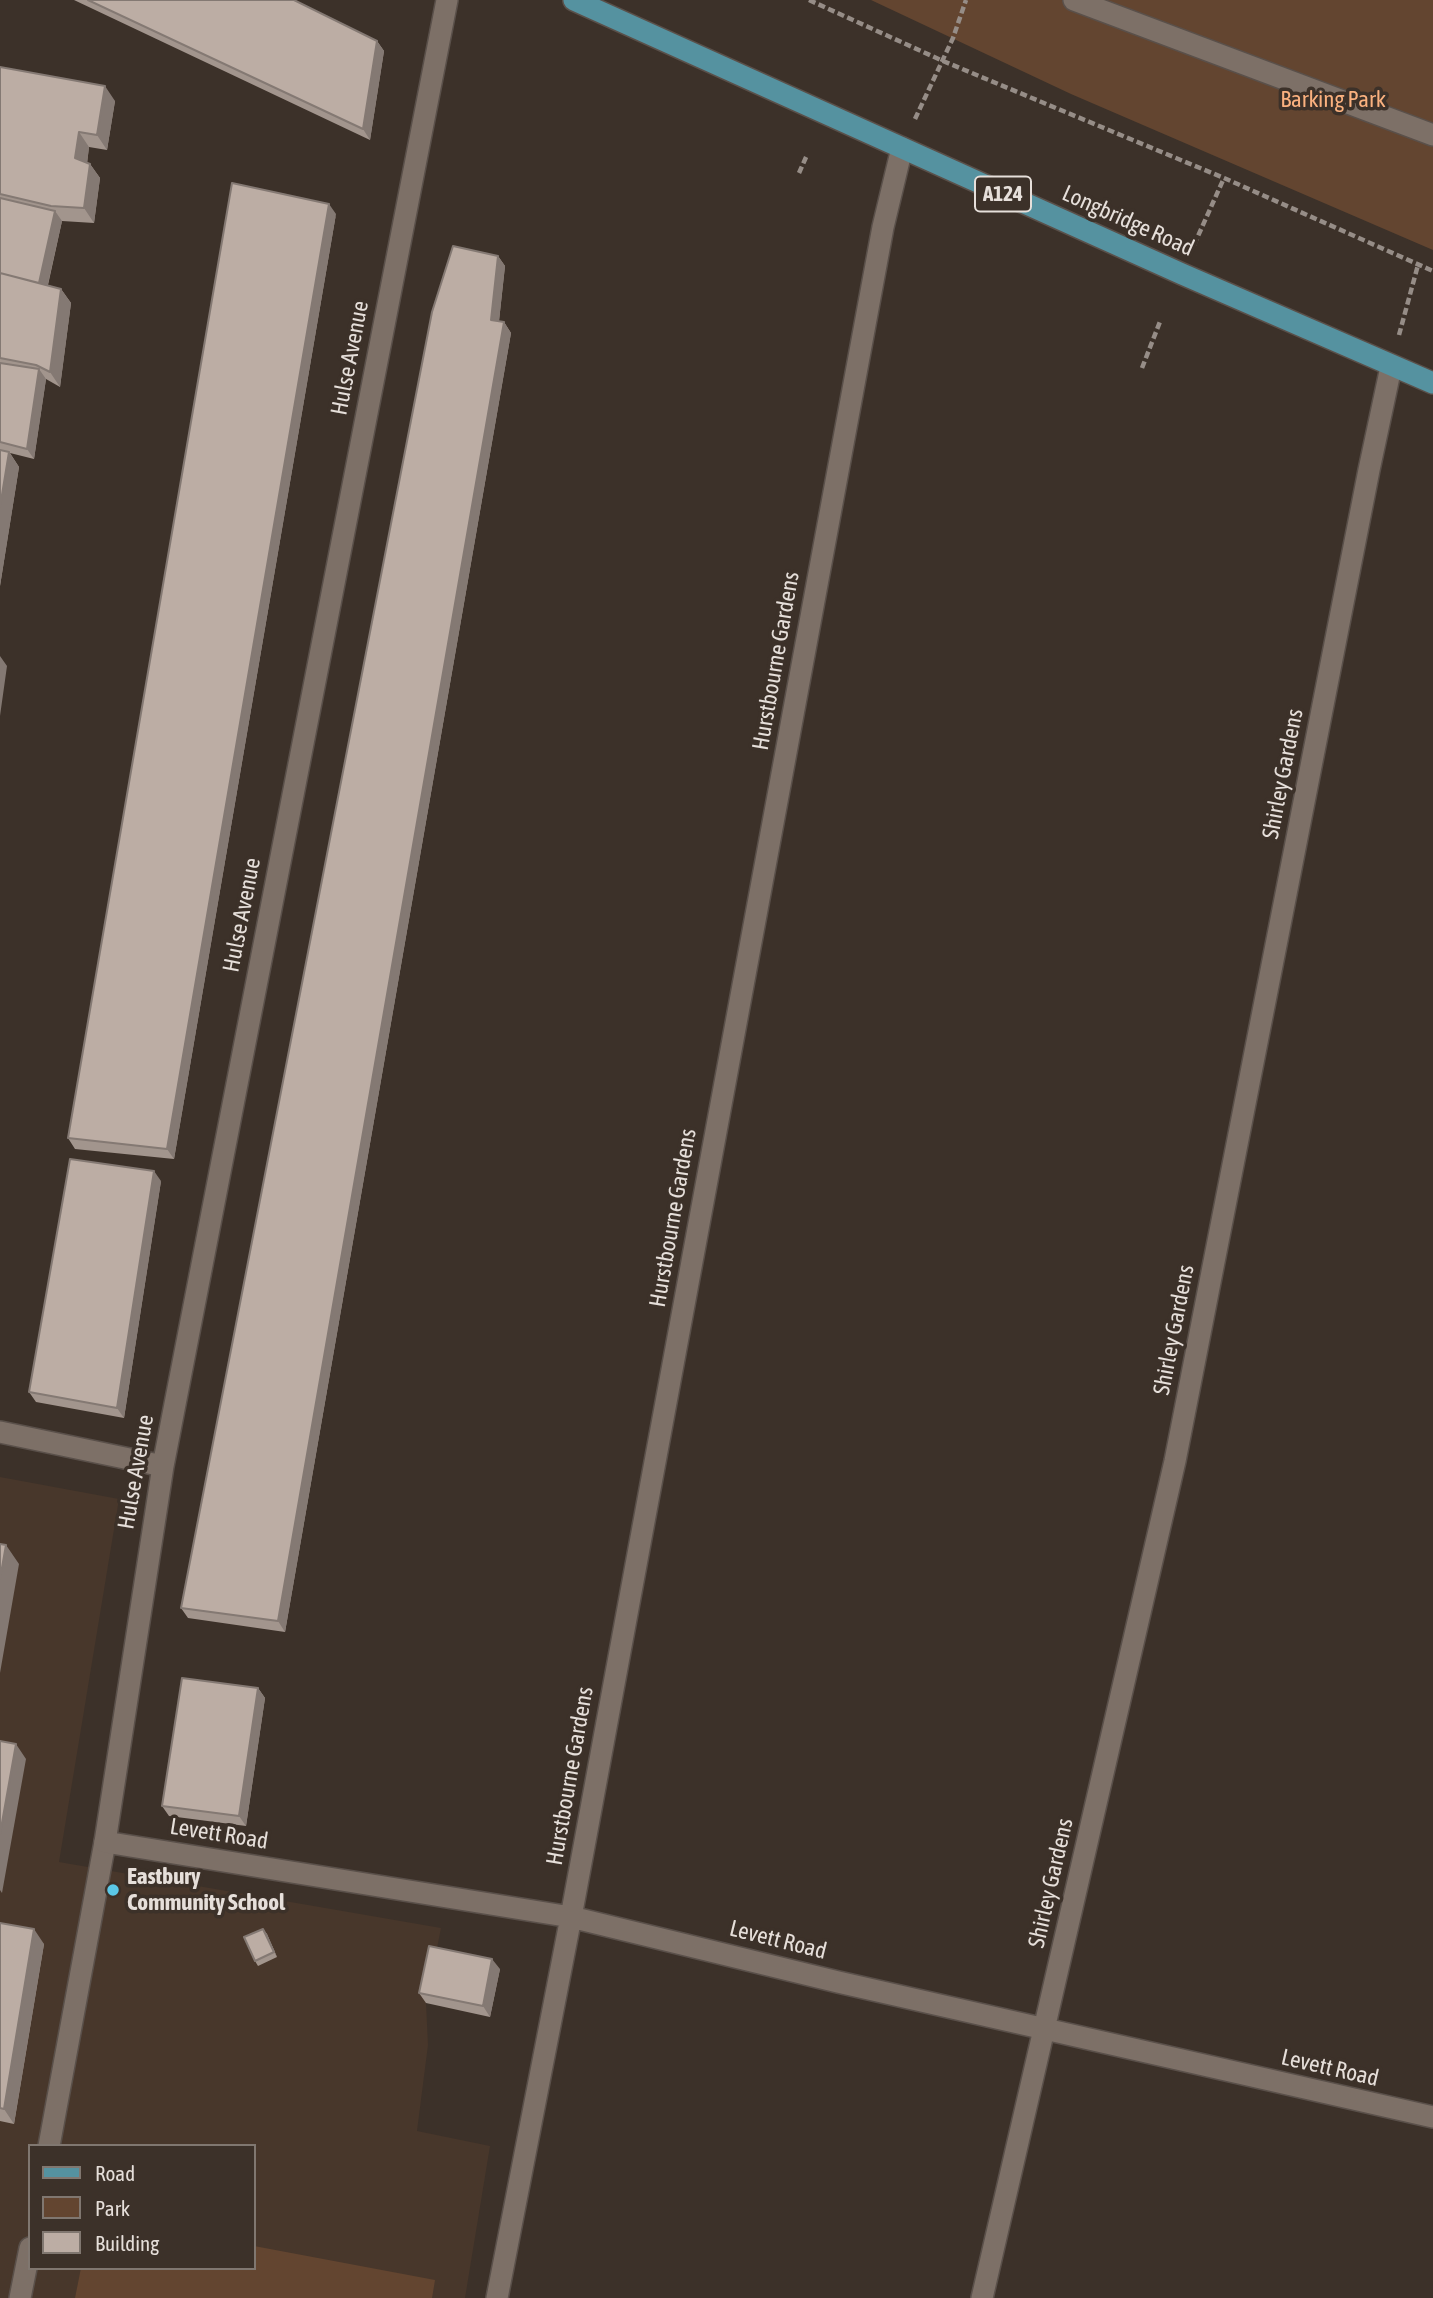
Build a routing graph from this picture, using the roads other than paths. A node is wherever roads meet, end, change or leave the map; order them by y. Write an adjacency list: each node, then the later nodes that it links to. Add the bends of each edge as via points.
1 (446, 0): 9 (street, Hulse Avenue)
2 (574, 0): 5 (main road, Longbridge Road / A124)
3 (1074, 0): 4 (street)
4 (1433, 135)
5 (902, 148): 6 (main road, Longbridge Road / A124); 11 (street, Hurstbourne Gardens, via 883,227)
6 (1391, 367): 7 (main road, Longbridge Road / A124); 12 (street, Shirley Gardens, via 1175,1461)
7 (1433, 383)
8 (0, 1432): 9 (street)
9 (163, 1466): 10 (street, Hulse Avenue)
10 (105, 1842): 11 (street, Levett Road); 14 (street, Hulse Avenue)
11 (571, 1917): 12 (street, Levett Road); 17 (street, Hurstbourne Gardens)
12 (1044, 2029): 13 (street, Levett Road); 18 (street, Shirley Gardens)
13 (1433, 2117)
14 (49, 2144)
15 (28, 2258): 16 (street)
16 (20, 2298)
17 (497, 2298)
18 (982, 2298)

